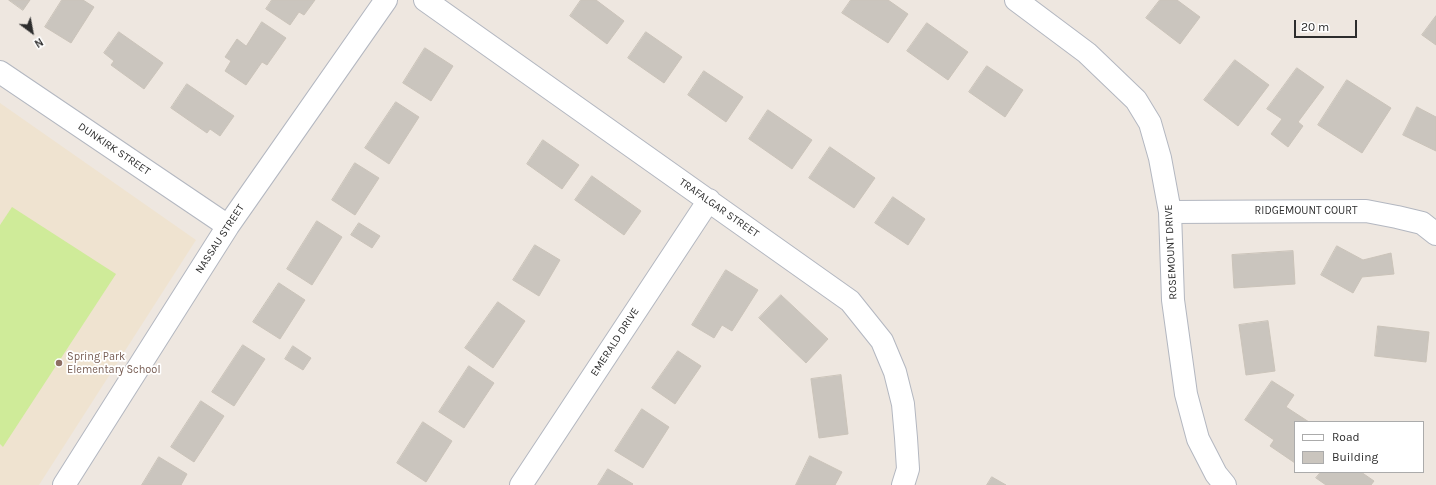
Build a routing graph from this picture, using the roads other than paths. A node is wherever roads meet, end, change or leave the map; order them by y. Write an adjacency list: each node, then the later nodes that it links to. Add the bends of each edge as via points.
1 (386, 0): 7 (street, NASSAU STREET)
2 (425, 0): 5 (street, TRAFALGAR STREET)
3 (1016, 0): 6 (street, ROSEMOUNT DRIVE, via 1086,53 1136,100 1150,123 1160,158)
4 (0, 72): 7 (street, DUNKIRK STREET)
5 (708, 200): 10 (street, EMERALD DRIVE); 11 (street, TRAFALGAR STREET, via 850,301 882,341 895,372 903,404 908,469)
6 (1170, 212): 8 (street, RIDGEMOUNT COURT, via 1366,211 1422,223); 12 (street, ROSEMOUNT DRIVE, via 1173,300 1186,394 1198,439 1216,474)
7 (228, 226): 9 (street, NASSAU STREET)
8 (1436, 234)
9 (64, 485)
10 (521, 485)
11 (903, 485)
12 (1225, 485)

